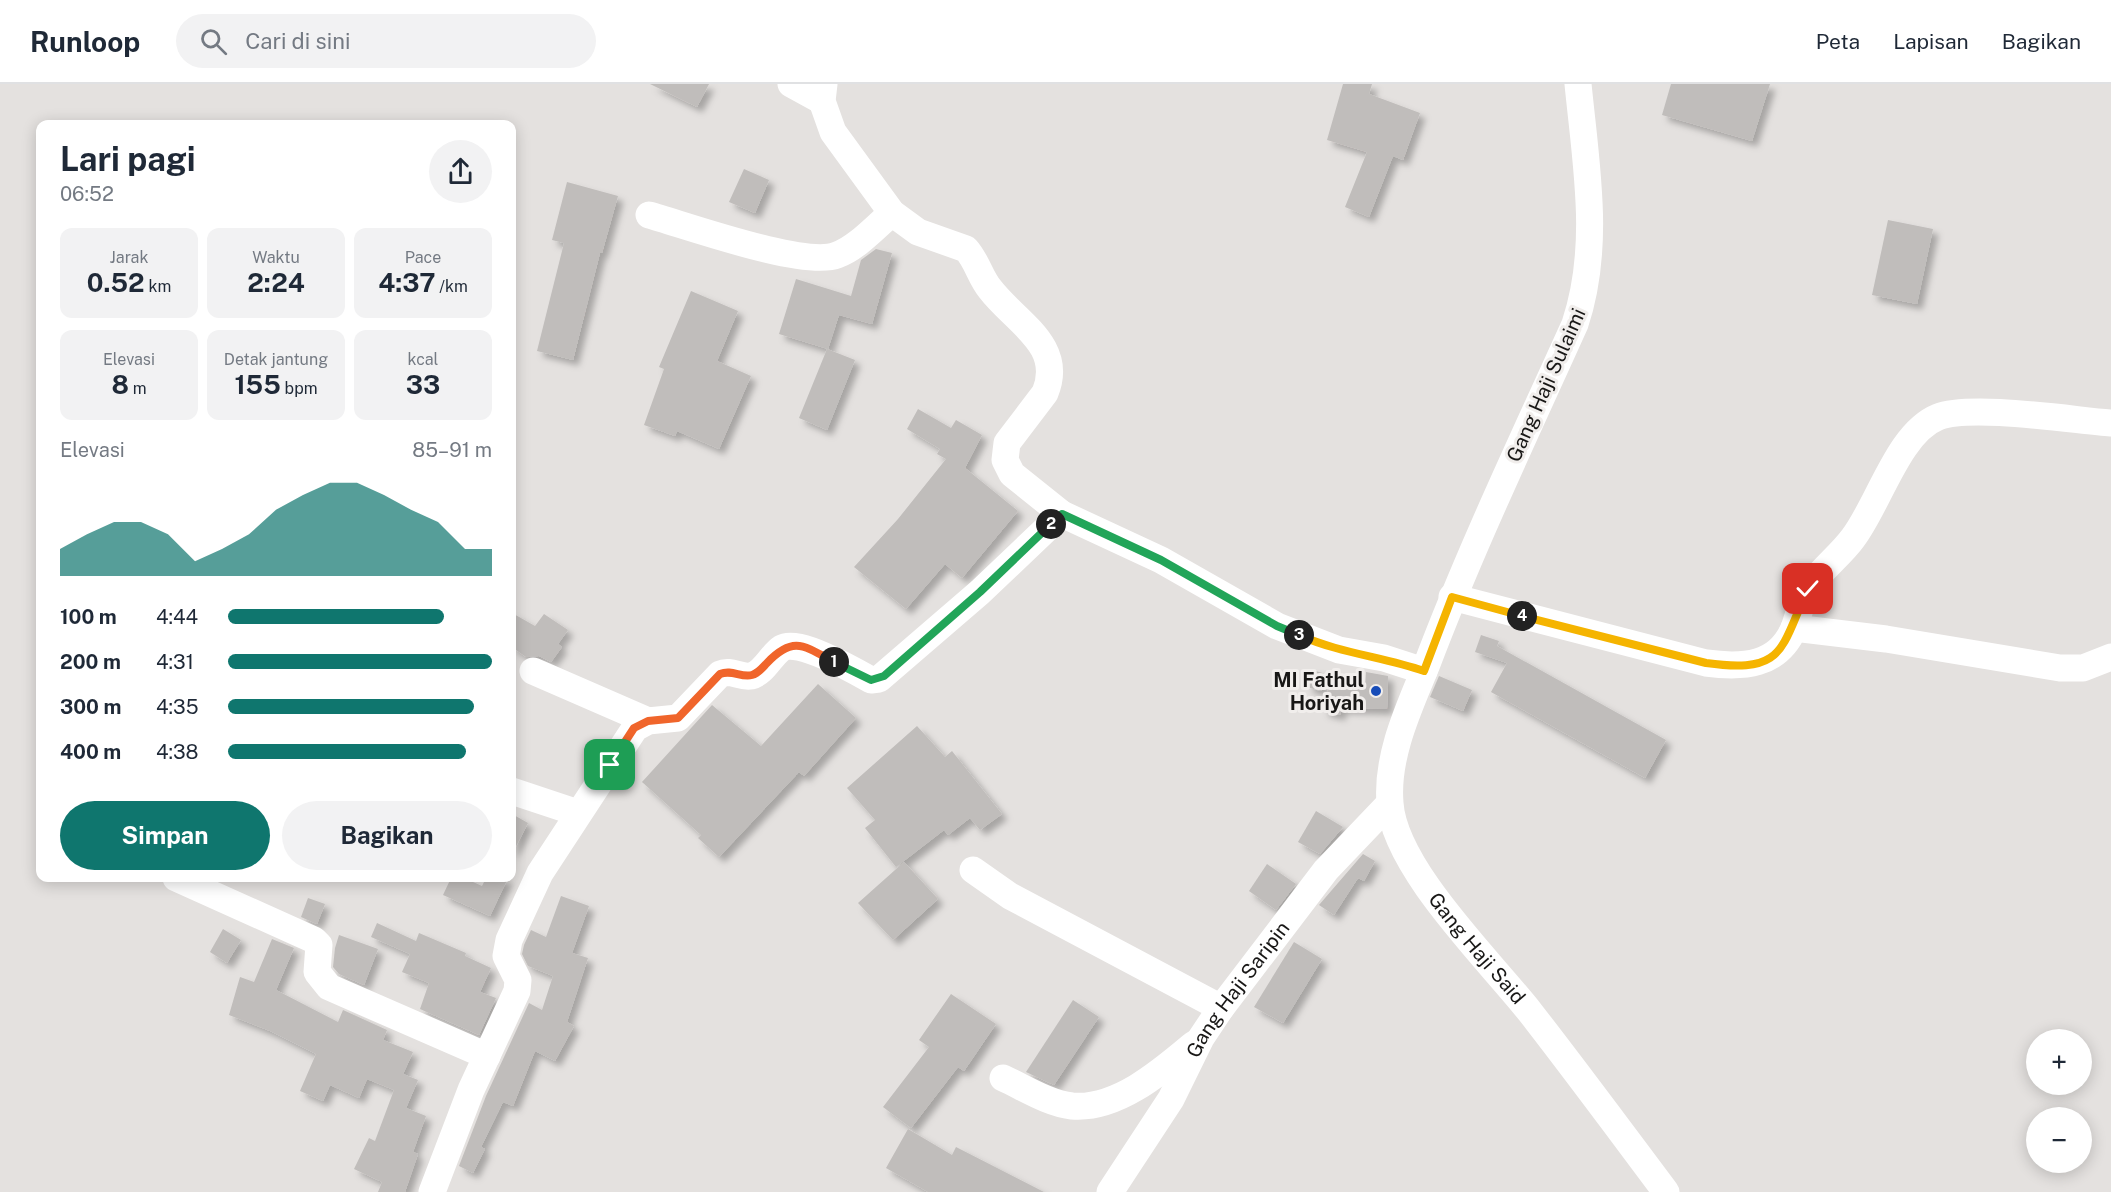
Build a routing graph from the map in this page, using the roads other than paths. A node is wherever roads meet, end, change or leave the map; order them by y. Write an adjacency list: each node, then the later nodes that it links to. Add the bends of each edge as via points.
1 (791, 84): 3 (street)
2 (1578, 84): 8 (street, Gang Haji Sulaimi, via 1592,233 1583,299)
3 (823, 93): 4 (street, via 833,132)
4 (892, 213): 5 (street, via 850,248 824,258 795,256); 7 (street, via 918,232 966,249 988,288 1045,350 1049,360 1045,393 1008,443 1005,460 1012,474)
5 (650, 215)
6 (2111, 423): 9 (street, via 1978,412 1932,419 1916,432 1904,450 1854,537 1808,589)
7 (1062, 514): 12 (street, via 1161,560 1277,626 1339,650 1384,658); 13 (street, via 980,592 879,679 871,680 792,645 783,647 751,676 727,671 720,674 678,718)
8 (1452, 597): 9 (street, via 1583,633 1728,666 1765,661 1782,649); 12 (street, Gang Haji Sulaimi)
9 (1794, 628): 10 (street, via 2060,668 2083,668)
10 (2111, 657)
11 (533, 671): 13 (street)
12 (1424, 671): 15 (street, Gang Haji Said, via 1403,722)
13 (648, 721): 16 (street, via 634,728)
14 (516, 792): 16 (street)
15 (1389, 804): 19 (street, Gang Haji Saripin, via 1326,870); 25 (street, Gang Haji Said, via 1401,841 1427,886 1529,1011)
16 (578, 813): 21 (street, via 540,873 509,940 506,956 519,985)
17 (973, 870): 19 (street, via 1010,896)
18 (185, 882): 21 (street, via 314,940 319,945 317,972 329,987)
19 (1221, 1008): 20 (street, Gang Haji Saripin)
20 (1201, 1038): 22 (street, via 1171,1063 1110,1101 1072,1106 1047,1099); 24 (street, Gang Haji Saripin, via 1171,1099)
21 (487, 1056): 23 (street)
22 (1004, 1078)
23 (432, 1192)
24 (1110, 1192)
25 (1666, 1192)

